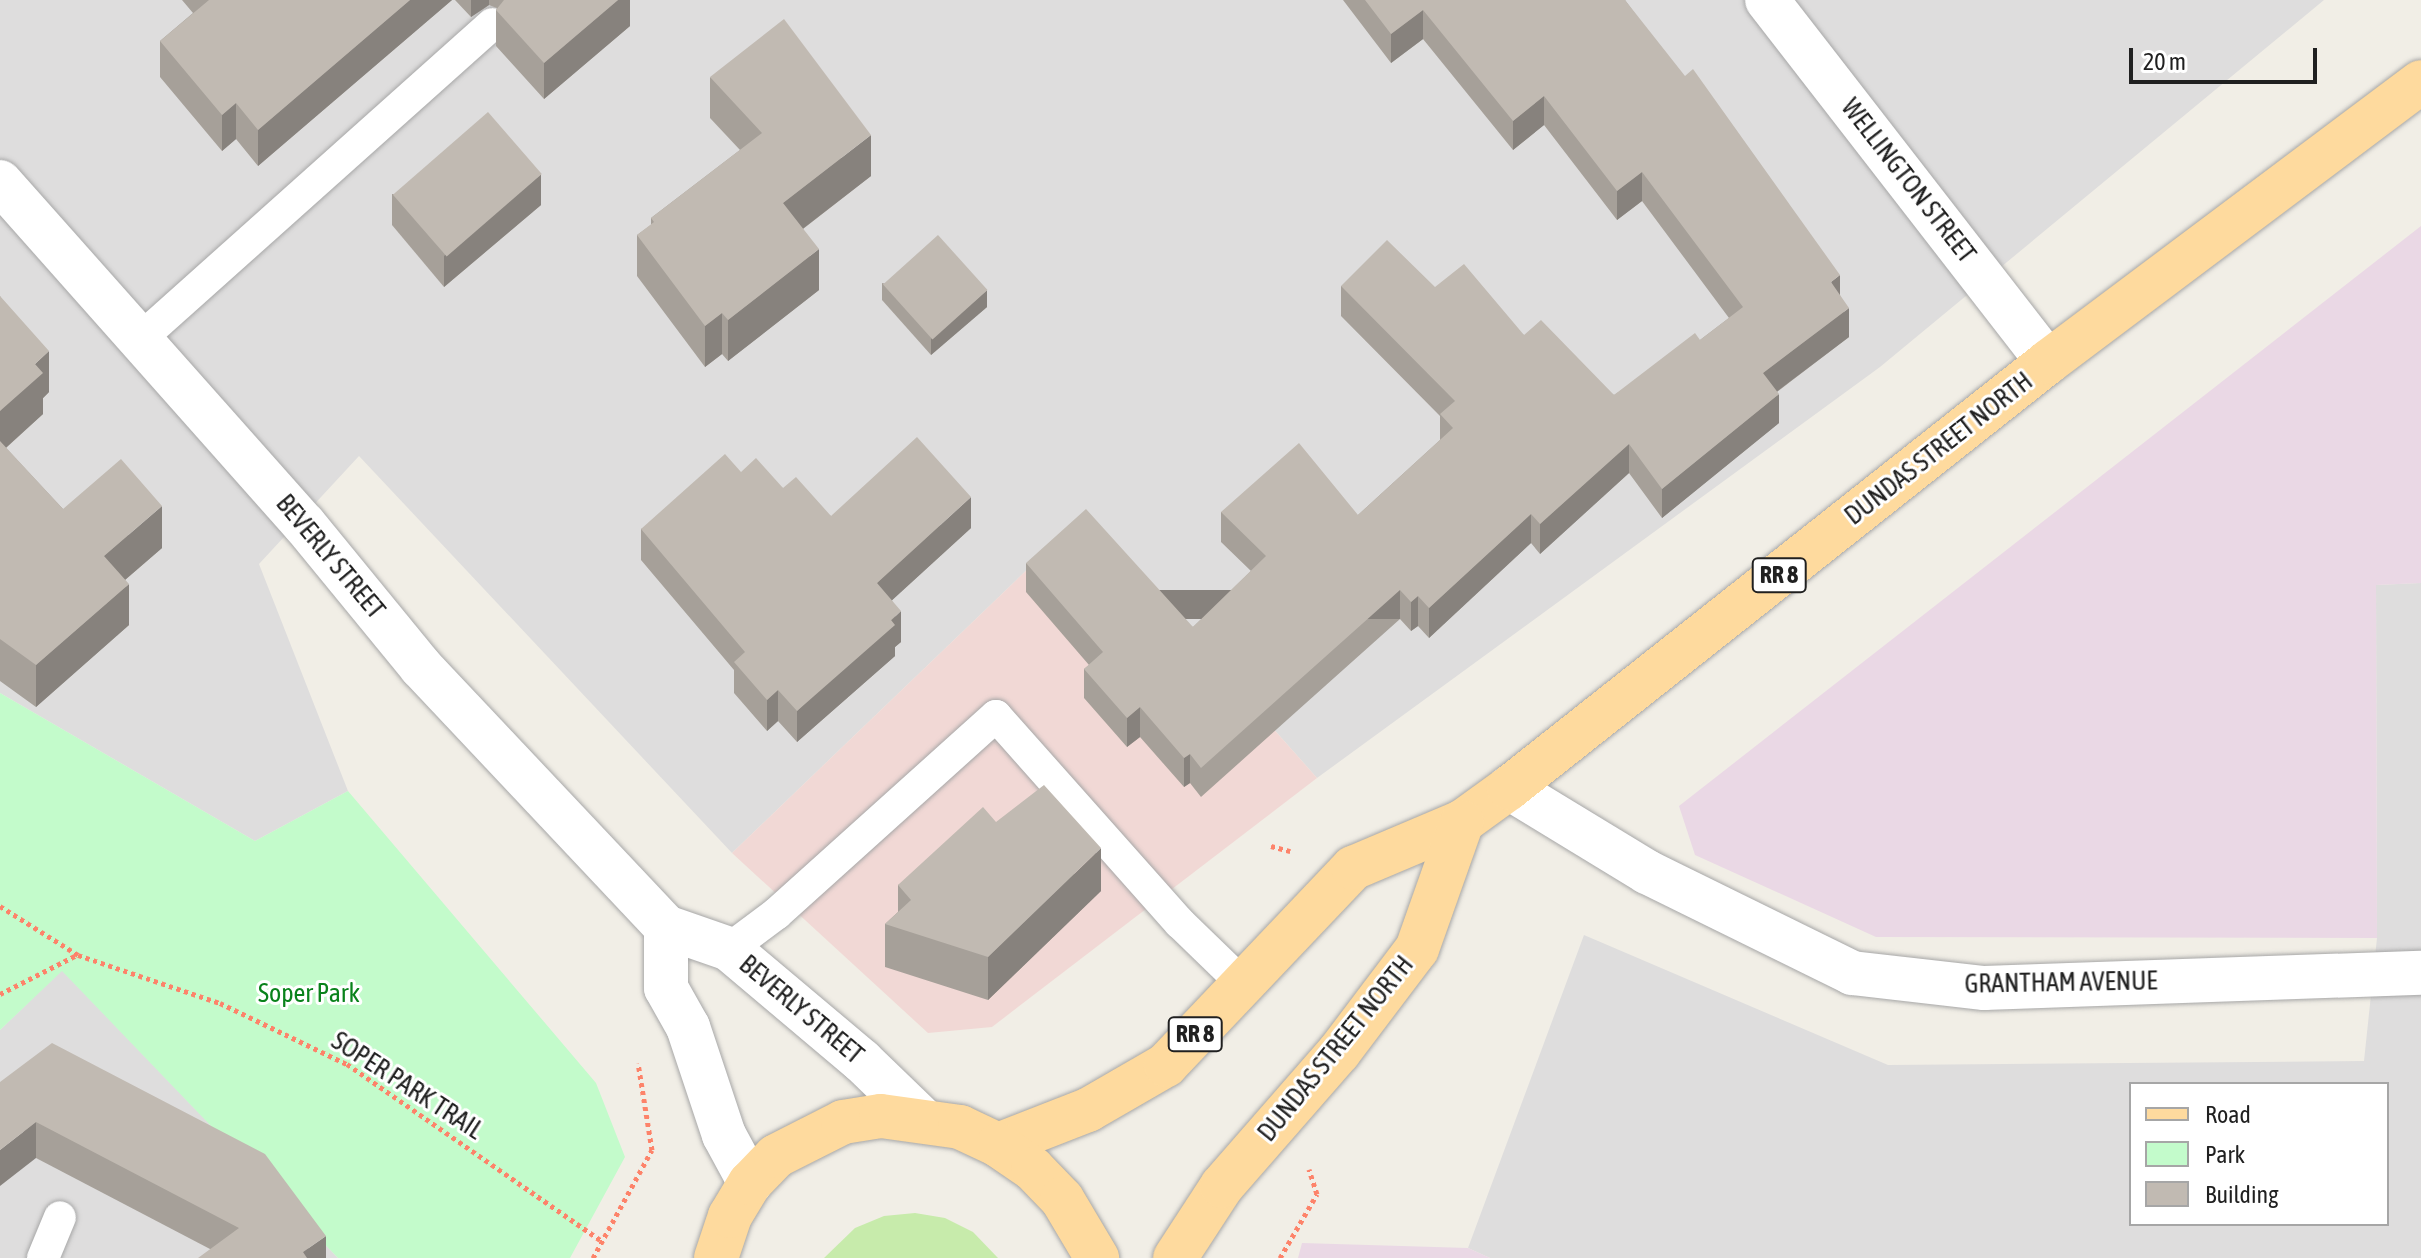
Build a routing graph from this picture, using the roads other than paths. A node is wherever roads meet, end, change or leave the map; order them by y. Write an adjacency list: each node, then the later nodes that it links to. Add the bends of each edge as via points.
1 (1767, 0): 6 (street, WELLINGTON STREET)
2 (492, 24): 5 (lane)
3 (2421, 82): 6 (main road, DUNDAS STREET NORTH / RR 8)
4 (0, 182): 5 (street, BEVERLY STREET)
5 (139, 340): 9 (street, BEVERLY STREET, via 456,706)
6 (2048, 362): 7 (main road, DUNDAS STREET NORTH / RR 8)
7 (1509, 788): 8 (main road, DUNDAS STREET NORTH / RR 8); 11 (street, GRANTHAM AVENUE, via 1647,872 1852,973 1984,988)
8 (1462, 822): 12 (main road, DUNDAS STREET NORTH / RR 8, via 1353,868); 20 (main road, DUNDAS STREET NORTH, via 1417,949 1339,1052 1222,1186)
9 (666, 927): 10 (street, BEVERLY STREET); 15 (street, via 666,988 688,1027 724,1135)
10 (729, 949): 12 (lane, via 776,914 996,716 1180,923); 13 (street, BEVERLY STREET)
11 (2421, 973)
12 (1243, 984): 14 (main road, DUNDAS STREET NORTH / RR 8, via 1166,1065 1088,1110)
13 (921, 1118): 14 (main road); 15 (main road, via 881,1116 831,1126 776,1156)
14 (998, 1145): 19 (main road, via 1033,1169 1062,1199)
15 (750, 1183): 17 (main road)
16 (60, 1217): 18 (lane)
17 (715, 1256)
18 (43, 1258)
19 (1097, 1258)
20 (1175, 1258)

